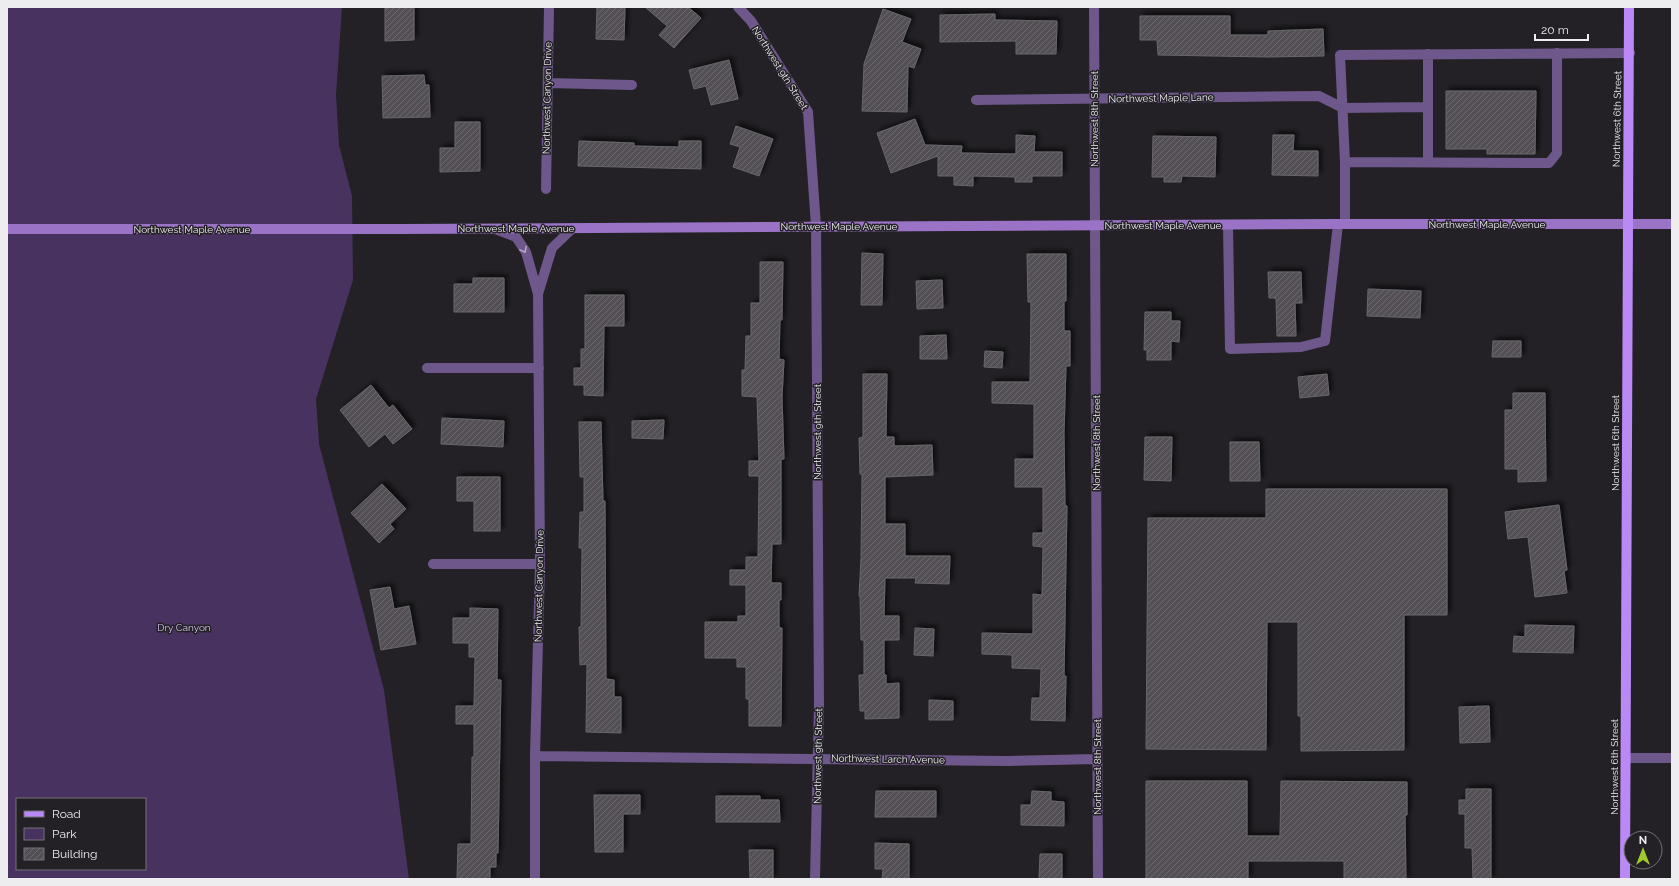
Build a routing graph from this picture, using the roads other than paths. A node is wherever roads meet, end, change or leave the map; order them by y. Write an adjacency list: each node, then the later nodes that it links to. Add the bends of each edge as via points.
1 (549, 7): 8 (street, Northwest Canyon Drive)
2 (738, 7): 22 (street, Northwest 9th Street, via 751,21 808,112)
3 (1094, 7): 10 (street, Northwest 8th Street)
4 (1629, 7): 6 (main road, Northwest 6th Street)
5 (1557, 53): 6 (street); 7 (street); 15 (street, via 1557,153 1548,163)
6 (1630, 53): 18 (main road, Northwest 6th Street)
7 (1428, 54): 12 (street); 13 (street, via 1340,55)
8 (548, 83): 9 (street); 16 (street, Northwest Canyon Drive)
9 (632, 85)
10 (1094, 99): 11 (street, Northwest Maple Lane); 13 (street, Northwest Maple Lane, via 1319,96); 20 (street, Northwest 8th Street)
11 (976, 100)
12 (1428, 107): 13 (street); 15 (street)
13 (1343, 108): 14 (street)
14 (1345, 162): 15 (street); 17 (street)
15 (1428, 162)
16 (546, 189)
17 (1341, 224): 18 (main road, Northwest Maple Avenue); 21 (main road, Northwest Maple Avenue); 21 (street, via 1325,341 1301,347 1230,350)
18 (1628, 224): 19 (main road, Northwest Maple Avenue); 32 (main road, Northwest 6th Street)
19 (1672, 224)
20 (1095, 225): 21 (main road, Northwest Maple Avenue); 22 (main road, Northwest Maple Avenue); 35 (street, Northwest 8th Street)
21 (1228, 225)
22 (816, 226): 24 (main road, Northwest Maple Avenue); 34 (street, Northwest 9th Street, via 819,704)
23 (494, 228): 24 (main road, Northwest Maple Avenue); 25 (main road, Northwest Maple Avenue); 26 (street, Northwest Canyon Drive, one-way to 26, via 516,237 526,252)
24 (573, 228): 26 (street, Northwest Canyon Drive, via 552,248)
25 (7, 229)
26 (538, 294): 28 (street, Northwest Canyon Drive)
27 (427, 368): 28 (street)
28 (538, 368): 30 (street, Northwest Canyon Drive)
29 (433, 564): 30 (street)
30 (540, 564): 31 (street, Northwest Canyon Drive)
31 (535, 756): 34 (street, Northwest Larch Avenue); 36 (street, Northwest Canyon Drive)
32 (1626, 758): 33 (street); 39 (main road, Northwest 6th Street)
33 (1672, 758)
34 (817, 759): 35 (street, Northwest Larch Avenue); 37 (street, Northwest 9th Street)
35 (1097, 759): 38 (street, Northwest 8th Street)
36 (535, 879)
37 (815, 879)
38 (1098, 879)
39 (1625, 879)

